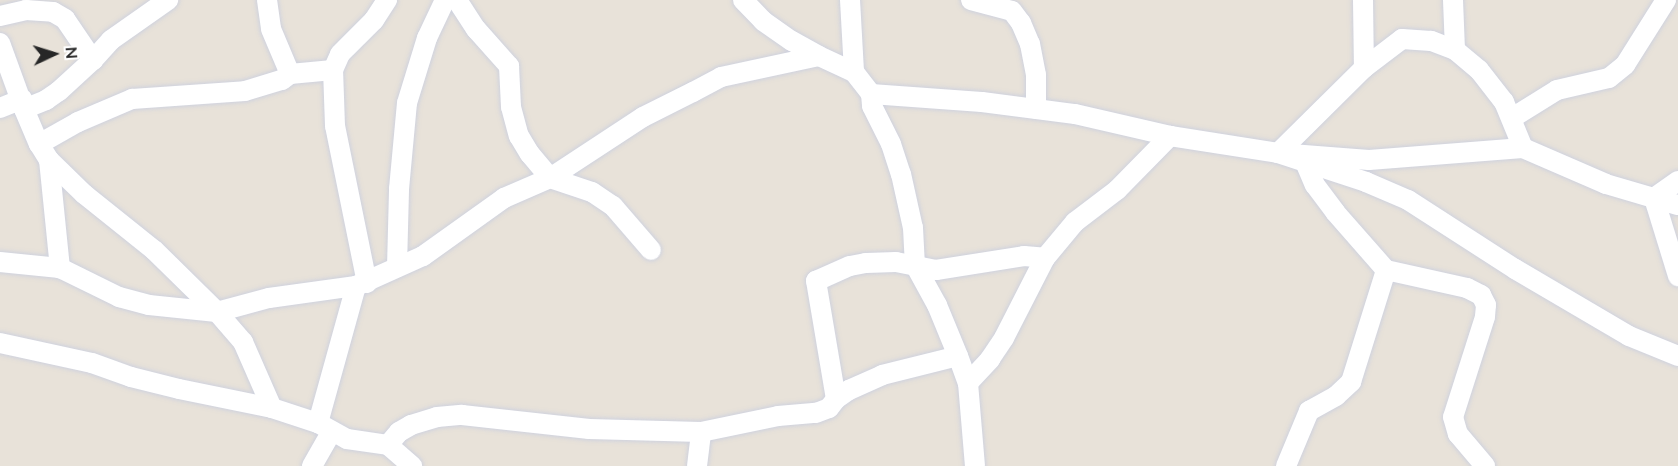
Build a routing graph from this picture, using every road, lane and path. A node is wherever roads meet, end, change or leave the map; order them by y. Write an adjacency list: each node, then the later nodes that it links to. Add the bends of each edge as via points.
1 (168, 0): 18 (street, via 111,40)
2 (267, 0): 22 (street, via 271,29)
3 (387, 0): 20 (street, via 374,20 340,54)
4 (445, 0): 41 (street, via 427,38 407,103 399,178)
5 (457, 0): 33 (street, via 476,29 509,66 511,107 519,136)
6 (743, 0): 17 (street, via 763,21)
7 (850, 0): 21 (street)
8 (971, 0): 13 (street)
9 (1363, 0): 19 (street)
10 (1453, 0): 16 (street)
11 (1666, 0): 27 (street, via 1625,64 1609,78 1557,90)
12 (25, 5): 14 (street); 18 (street, via 65,19)
13 (1014, 6): 26 (street, via 1030,44)
14 (0, 16)
15 (0, 43): 24 (street)
16 (1455, 50): 19 (street, via 1431,41 1402,39); 27 (street, via 1479,70)
17 (819, 56): 21 (street); 33 (street, via 721,77 643,117)
18 (93, 60): 24 (street, via 46,100)
19 (1364, 68): 31 (street)
20 (333, 70): 22 (street); 45 (street, via 335,126)
21 (854, 72): 23 (street)
22 (290, 74): 30 (street, via 245,91 132,99 78,122)
23 (871, 94): 26 (street); 40 (street, via 872,106 901,174 911,215)
24 (23, 104): 25 (street); 30 (street)
25 (0, 108)
26 (1036, 109): 28 (street)
27 (1512, 118): 29 (street)
28 (1170, 136): 31 (street); 38 (street, via 1117,190 1074,222)
29 (1522, 148): 31 (street, via 1369,160); 35 (street, via 1606,184)
30 (44, 152): 42 (street); 46 (street, via 84,194 154,249)
31 (1278, 153): 32 (street)
32 (1305, 162): 43 (street, via 1315,185 1335,212); 49 (street, via 1408,200 1629,336)
33 (550, 178): 37 (street, via 592,192 613,206); 41 (street, via 504,198 440,246)
34 (1678, 181): 35 (street)
35 (1654, 198): 36 (street); 44 (street)
36 (1678, 205)
37 (651, 250)
38 (1044, 258): 40 (street, via 1024,256 936,270); 50 (street, via 1004,338)
39 (0, 262): 42 (street)
40 (915, 265): 48 (street); 51 (street, via 866,263 816,281)
41 (397, 267): 45 (street)
42 (60, 268): 46 (street, via 119,297)
43 (1386, 270): 60 (street, via 1351,382 1309,411); 61 (street, via 1467,288 1481,295 1486,305 1485,317 1453,417 1458,434)
44 (1678, 276)
45 (361, 284): 46 (street, via 269,298); 53 (street)
46 (217, 312): 52 (street, via 243,342)
47 (0, 343): 52 (street, via 92,363 179,389)
48 (958, 356): 50 (street); 51 (street, via 882,375)
49 (1678, 356)
50 (968, 383): 59 (street)
51 (836, 399): 54 (street, via 829,408 816,413 778,416)
52 (272, 408): 53 (street)
53 (325, 427): 55 (street, via 347,439); 57 (street)
54 (701, 432): 55 (street, via 589,429 462,415 411,425); 58 (street)
55 (388, 445): 56 (street)
56 (410, 465)
57 (312, 466)
58 (697, 466)
59 (975, 466)
60 (1286, 466)
61 (1485, 466)

